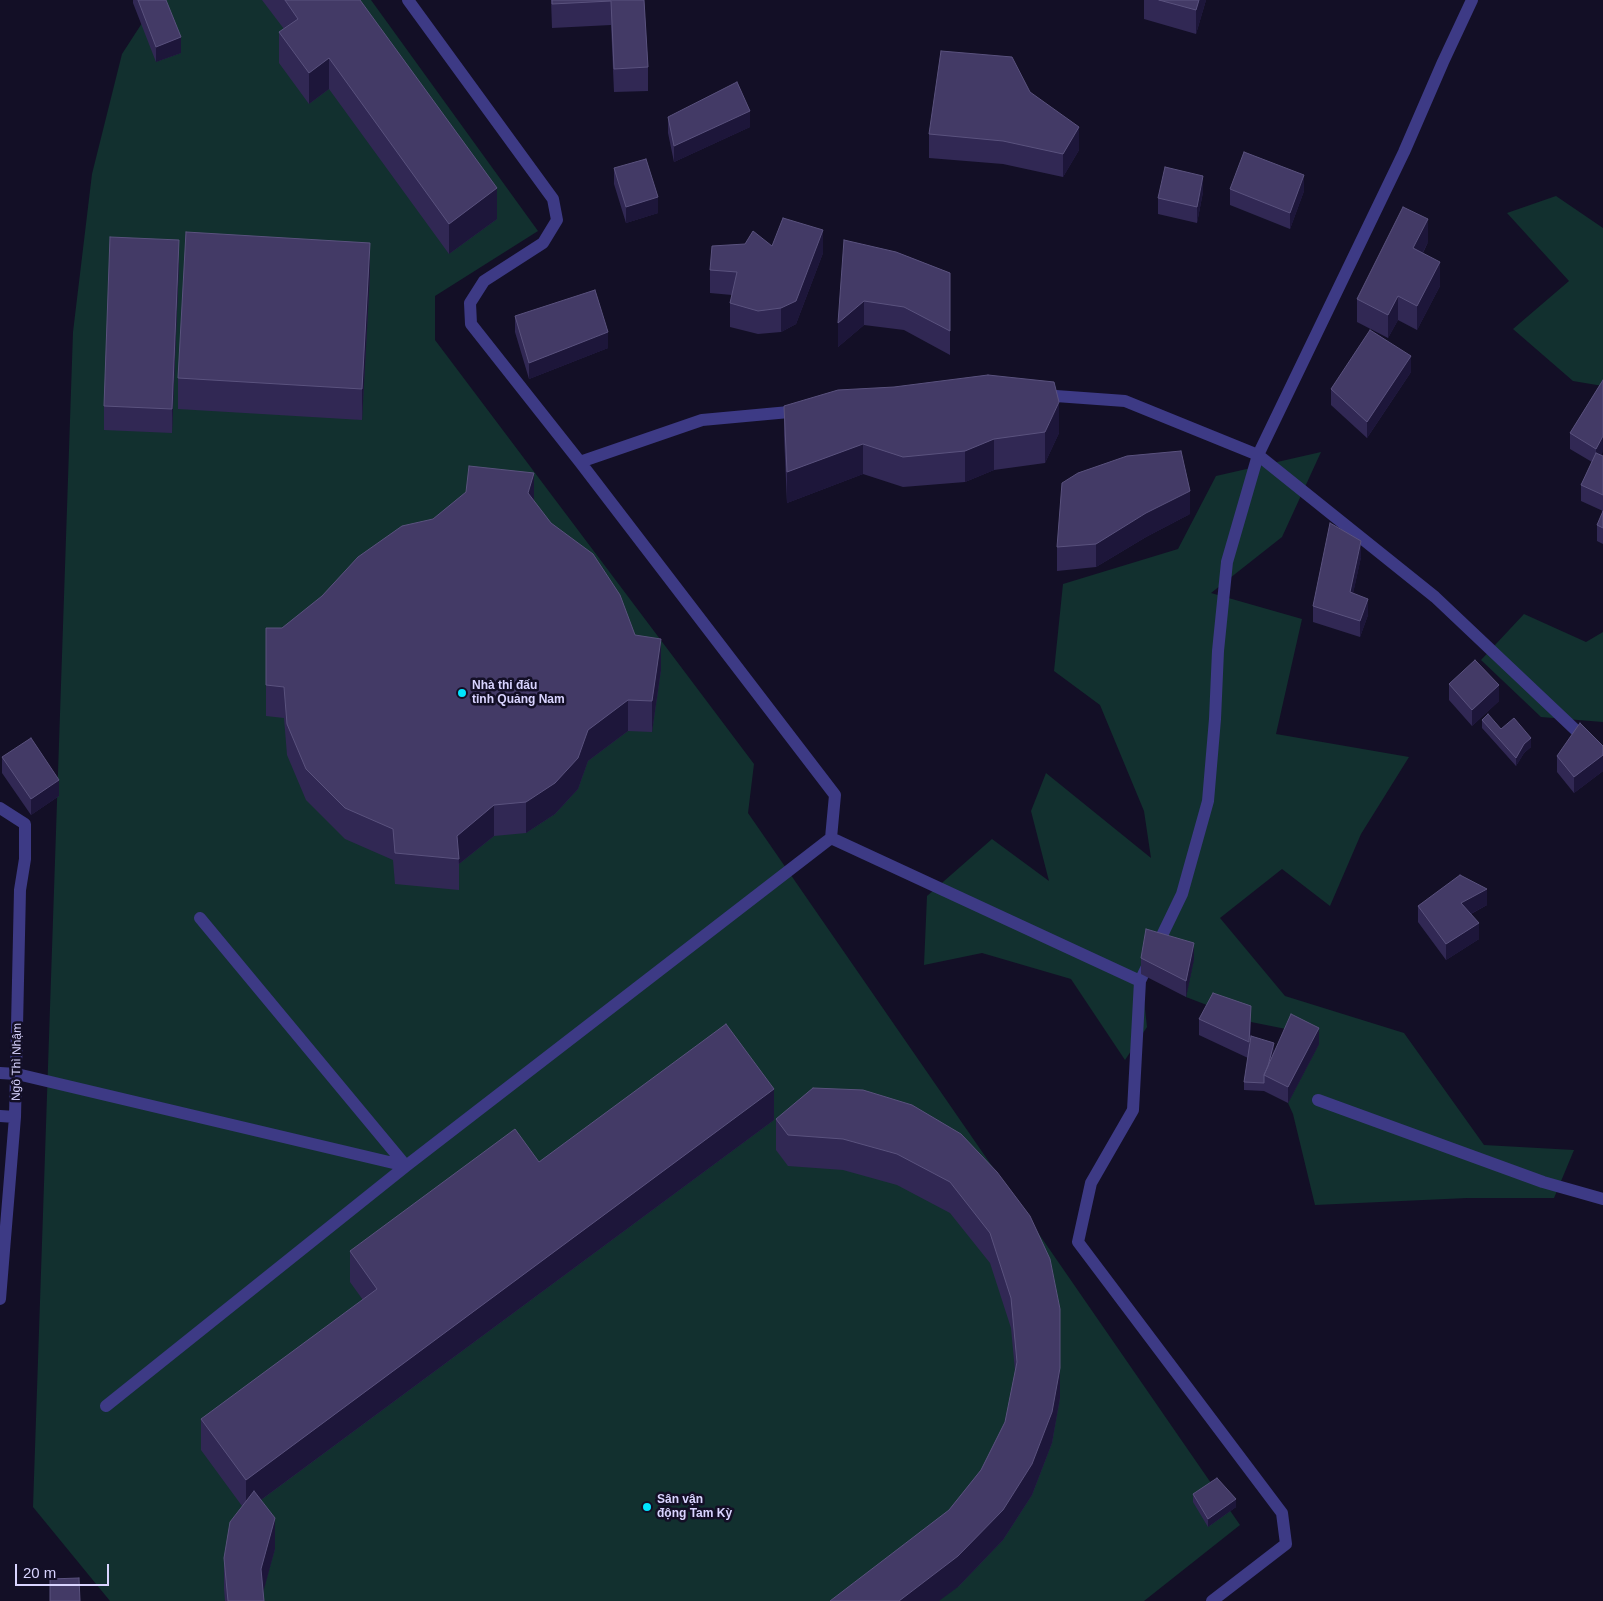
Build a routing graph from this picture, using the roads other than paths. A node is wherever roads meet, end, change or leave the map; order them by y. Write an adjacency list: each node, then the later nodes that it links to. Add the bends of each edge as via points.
1 (408, 0): 6 (street, via 553,199 557,220 543,243 484,281 470,302 471,324)
2 (1472, 0): 5 (street, via 1404,152)
3 (1028, 394): 5 (street, via 1125,400)
4 (811, 410): 6 (street, via 702,420)
5 (1258, 455): 7 (street, via 1434,597); 11 (street, via 1227,562 1208,801 1182,894)
6 (580, 462): 9 (street, via 835,795)
7 (1603, 756)
8 (0, 808): 13 (street, Ngô Thì Nhậm, via 25,824 25,860 20,890)
9 (831, 838): 11 (street); 17 (street)
10 (200, 918): 17 (street)
11 (1140, 981): 21 (street, via 1133,1110 1090,1182 1078,1242 1282,1513 1286,1544)
12 (0, 1073): 13 (street)
13 (17, 1074): 16 (street, Ngô Thì Nhậm); 17 (street)
14 (1318, 1100): 18 (street, via 1543,1182)
15 (0, 1116): 16 (street)
16 (16, 1117): 19 (street, Ngô Thì Nhậm)
17 (406, 1166): 20 (street)
18 (1603, 1199)
19 (0, 1299)
20 (106, 1406)
21 (1212, 1601)

